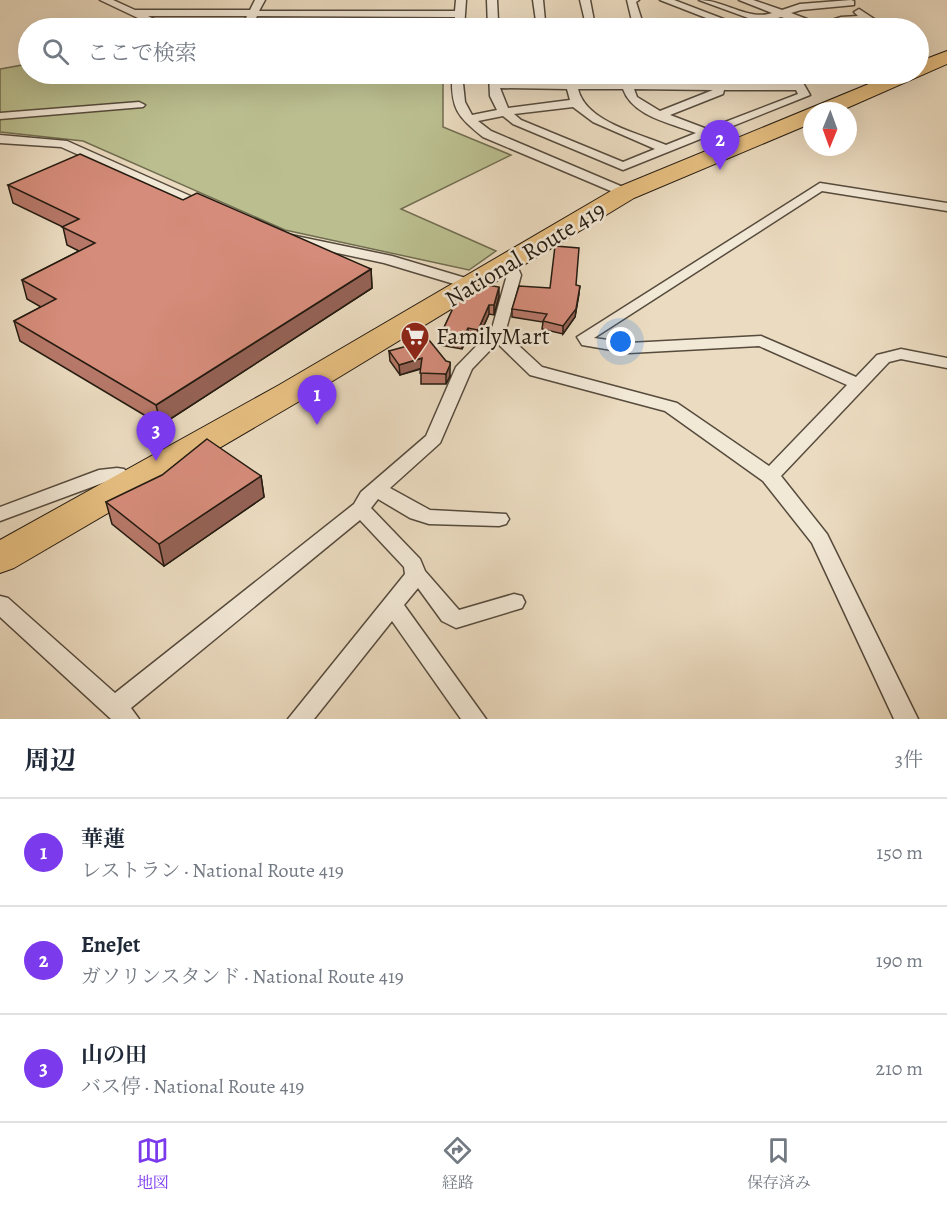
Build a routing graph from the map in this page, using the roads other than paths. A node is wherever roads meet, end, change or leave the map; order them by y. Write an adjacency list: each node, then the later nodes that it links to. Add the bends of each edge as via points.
1 (105, 0): 16 (street)
2 (170, 0): 17 (street)
3 (214, 0): 18 (street)
4 (461, 0): 21 (street)
5 (492, 0): 26 (street)
6 (538, 0): 27 (street)
7 (585, 0): 28 (street)
8 (634, 0): 29 (street, via 631,1)
9 (665, 0): 30 (street)
10 (704, 0): 31 (street)
11 (746, 0): 22 (street)
12 (259, 1): 15 (street); 19 (street)
13 (850, 1): 22 (street, via 800,7); 34 (street)
14 (404, 2): 20 (street)
15 (337, 3)
16 (134, 13): 17 (street); 23 (street)
17 (162, 13): 18 (street)
18 (207, 14): 19 (street)
19 (253, 14): 20 (street); 24 (street)
20 (402, 14): 21 (street)
21 (459, 14): 25 (street)
22 (782, 14): 32 (street); 33 (street)
23 (145, 18)
24 (251, 18)
25 (459, 18)
26 (493, 18)
27 (540, 18)
28 (589, 18)
29 (636, 18)
30 (713, 18)
31 (754, 18)
32 (771, 18)
33 (793, 18)
34 (865, 18)
35 (947, 57): 36 (highway)
36 (929, 65)
37 (457, 84): 52 (street, via 457,105)
38 (494, 84): 49 (street, via 495,99)
39 (560, 84): 42 (street)
40 (798, 84): 45 (street)
41 (884, 84): 46 (highway)
42 (573, 85): 43 (street); 47 (street)
43 (627, 86): 44 (street); 50 (street, via 632,99)
44 (718, 86): 45 (street); 50 (street, via 719,92)
45 (800, 87): 54 (street, via 804,95)
46 (842, 102)
47 (576, 103): 49 (street); 56 (street, via 597,120)
48 (139, 105): 51 (street)
49 (503, 112): 52 (street); 56 (street, via 517,122 623,166)
50 (660, 115): 54 (street)
51 (0, 116)
52 (467, 118): 57 (street, via 486,134)
53 (803, 119): 57 (highway, National Route 419)
54 (707, 133): 56 (street)
55 (0, 139): 59 (street, via 63,144)
56 (666, 149)
57 (625, 193): 61 (highway, National Route 419)
58 (947, 207): 65 (street, via 820,187 585,337 595,344 629,348 761,341)
59 (224, 214)
60 (275, 235): 62 (street, via 387,259)
61 (510, 264): 62 (highway, National Route 419); 63 (street, via 514,275)
62 (474, 285): 67 (highway, National Route 419)
63 (497, 334): 66 (street, via 536,371 671,407); 68 (street, via 464,367 430,445)
64 (947, 363): 65 (street, via 901,354 883,358)
65 (858, 384): 66 (street)
66 (770, 476): 80 (street, via 820,540)
67 (128, 483): 70 (street, via 117,474 105,475); 72 (highway, National Route 419)
68 (377, 489): 69 (street); 71 (street, via 429,517)
69 (361, 509): 73 (street, via 413,564); 77 (street)
70 (0, 514)
71 (499, 519)
72 (0, 558)
73 (416, 574): 74 (street, via 456,619); 76 (street)
74 (514, 602)
75 (0, 604): 77 (street)
76 (392, 604): 78 (street); 79 (street)
77 (121, 713)
78 (300, 719)
79 (474, 719)
80 (906, 719)

